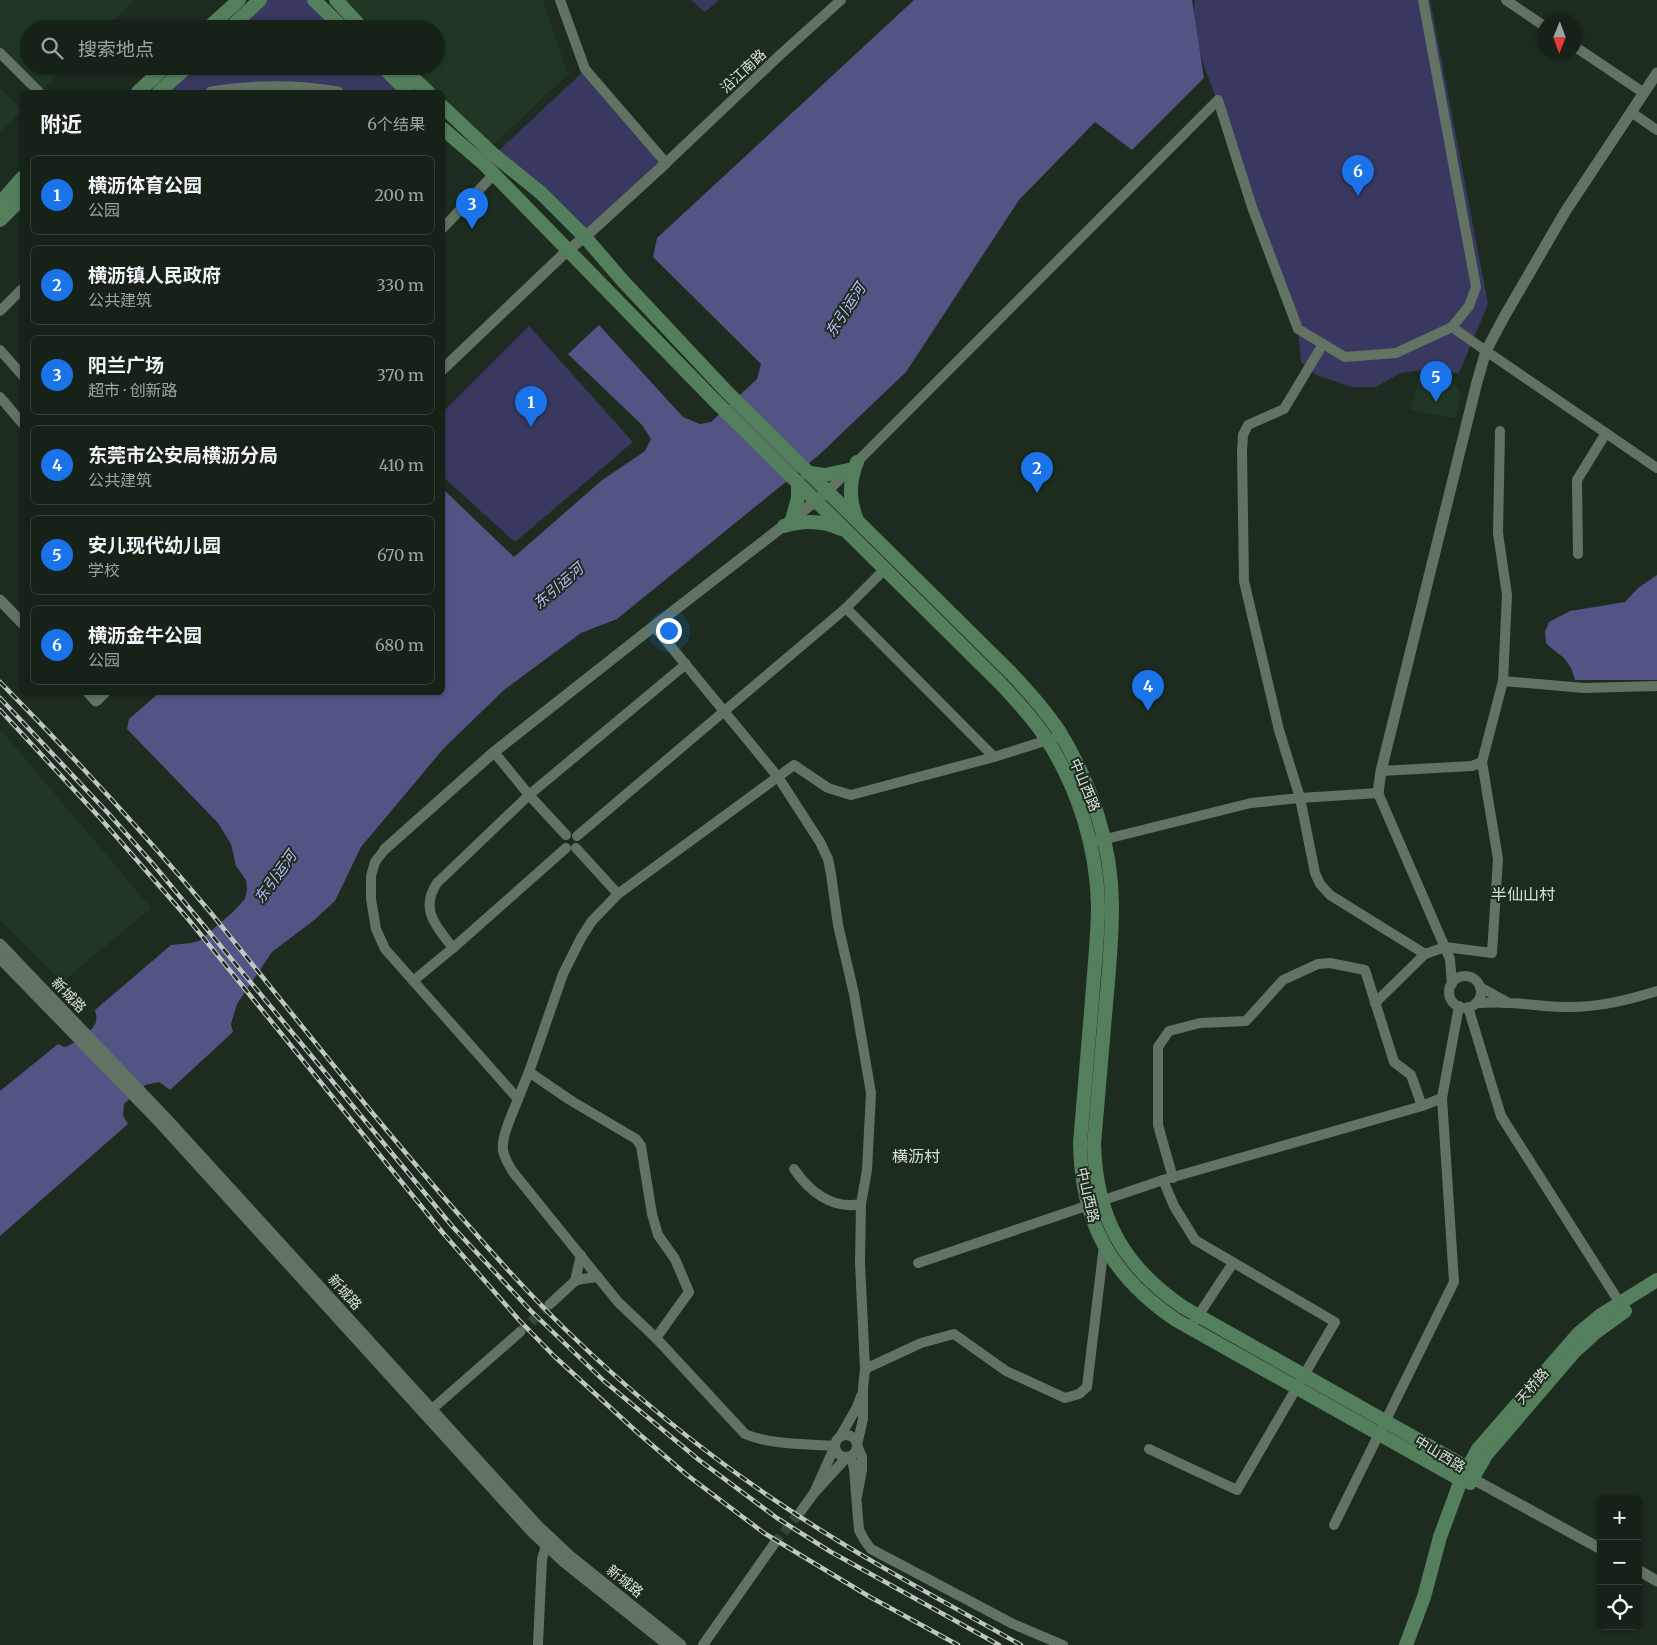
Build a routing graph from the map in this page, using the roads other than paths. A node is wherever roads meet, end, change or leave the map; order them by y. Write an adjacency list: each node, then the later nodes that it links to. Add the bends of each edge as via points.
1 (238, 0): 9 (main road)
2 (260, 0): 10 (main road)
3 (314, 0): 11 (main road)
4 (336, 0): 12 (main road)
5 (560, 0): 35 (street, via 585,70)
6 (841, 0): 35 (street, 沿江南路)
7 (1423, 0): 46 (street, via 1476,287 1469,306)
8 (1506, 0): 13 (street)
9 (217, 20)
10 (238, 20)
11 (335, 20)
12 (355, 20)
13 (1537, 21)
14 (1582, 51): 30 (street)
15 (0, 53): 16 (street)
16 (20, 72)
17 (1657, 73): 30 (street)
18 (23, 75): 23 (street)
19 (156, 75): 24 (main road)
20 (178, 75): 25 (main road)
21 (391, 75): 28 (main road)
22 (410, 75): 29 (main road)
23 (38, 90)
24 (140, 90)
25 (161, 90)
26 (226, 90): 27 (street)
27 (279, 90)
28 (406, 90)
29 (426, 90)
30 (1644, 93): 32 (street)
31 (445, 109): 42 (main road, via 541,193)
32 (1631, 112): 33 (street); 49 (street, via 1565,212)
33 (1657, 130)
34 (445, 132): 36 (main road)
35 (666, 163): 42 (street)
36 (494, 174): 41 (street); 43 (main road)
37 (20, 180): 38 (main road)
38 (0, 202)
39 (20, 202): 40 (main road)
40 (0, 220)
41 (445, 226)
42 (585, 237): 43 (street); 58 (main road)
43 (568, 250): 51 (street); 58 (main road, via 717,403)
44 (20, 291): 45 (street)
45 (0, 311)
46 (1452, 327): 47 (street, via 1396,353 1345,357); 49 (street)
47 (1323, 344): 56 (street, via 1298,329 1252,207 1218,100); 85 (street, via 1284,409 1248,425 1243,435 1244,581 1279,730)
48 (0, 350): 50 (street)
49 (1486, 351): 55 (street); 81 (street)
50 (20, 367)
51 (445, 367)
52 (0, 397): 53 (street)
53 (20, 420)
54 (1500, 432): 71 (street, via 1498,533 1507,596)
55 (1606, 433): 57 (street); 64 (street, via 1577,480)
56 (852, 466): 58 (main road); 59 (street); 62 (main road, via 851,493)
57 (1657, 468)
58 (804, 478): 59 (main road, 中山西路); 60 (main road, 中山西路); 61 (main road)
59 (827, 492): 60 (street); 62 (main road, 中山西路)
60 (816, 502): 61 (street); 63 (main road, 中山西路)
61 (788, 523): 63 (main road, via 817,522 833,525); 69 (street)
62 (858, 523): 76 (main road, 中山西路, via 1036,700)
63 (848, 533): 65 (main road, 中山西路)
64 (1578, 554)
65 (885, 569): 67 (street); 77 (main road, 中山西路, via 1025,709)
66 (0, 600): 68 (street)
67 (846, 608): 75 (street); 79 (street)
68 (20, 621)
69 (654, 626): 70 (street); 78 (street)
70 (686, 664): 75 (street); 84 (street)
71 (1503, 682): 72 (street, via 1584,688); 80 (street)
72 (1657, 686)
73 (91, 695): 74 (street, via 96,701)
74 (102, 695)
75 (725, 712): 82 (street); 87 (street)
76 (1061, 736): 77 (street); 88 (main road, 中山西路, via 1092,796)
77 (1047, 740): 79 (street); 89 (main road, 中山西路, via 1078,801)
78 (494, 752): 84 (street); 91 (street)
79 (994, 757): 82 (street, via 851,796 828,788 794,765)
80 (1482, 762): 81 (street, via 1462,768); 94 (street, via 1498,859 1492,953)
81 (1381, 771): 83 (street)
82 (778, 777): 92 (street); 116 (street, via 820,842 831,874 871,1094 868,1170)
83 (1378, 793): 85 (street); 94 (street)
84 (529, 795): 86 (street); 95 (street, via 440,879 432,891 429,901 431,917)
85 (1300, 798): 88 (street, via 1251,803); 96 (street, via 1316,873 1323,888)
86 (566, 835): 87 (street, via 572,833); 90 (street, via 562,843)
87 (577, 836): 90 (street, via 579,842)
88 (1104, 840): 89 (street); 115 (main road, 中山西路, via 1110,868 1112,905 1094,1144)
89 (1090, 843): 117 (main road, 中山西路, via 1098,905 1080,1143)
90 (571, 848): 92 (street); 95 (street)
91 (385, 849): 100 (street, via 375,862 371,876 376,930)
92 (618, 894): 108 (street, via 592,921 571,957)
93 (0, 944): 107 (street, 新城路)
94 (1444, 947): 96 (street); 98 (street)
95 (453, 948): 100 (street)
96 (1425, 954): 105 (street)
97 (0, 958): 107 (street, 新城路)
98 (1450, 959): 99 (street); 101 (street)
99 (1467, 976): 101 (street); 102 (street)
100 (413, 981): 110 (street)
101 (1452, 984): 106 (street, via 1449,992 1455,1004)
102 (1480, 987): 104 (street); 106 (street, via 1480,996)
103 (1657, 991): 104 (street, via 1632,999 1568,1008)
104 (1508, 1002): 106 (street)
105 (1375, 1003): 112 (street, via 1394,1062 1411,1075); 114 (street, via 1365,970 1330,963 1318,964 1283,980 1246,1021 1200,1023 1169,1031 1158,1047 1158,1125)
106 (1468, 1006): 109 (street); 127 (street, via 1501,1116)
107 (79, 1033): 111 (street, 新城路)
108 (528, 1072): 110 (street); 131 (street, via 636,1138 641,1146 658,1235 675,1259 689,1292)
109 (1442, 1098): 112 (street); 137 (street, via 1454,1282)
110 (518, 1099): 119 (street, via 504,1140 506,1161)
111 (145, 1101): 136 (street, 新城路); 148 (street, 新城路, via 507,1506)
112 (1422, 1106): 114 (street)
113 (794, 1169): 116 (street, via 806,1184 830,1201 839,1205)
114 (1168, 1179): 115 (street); 121 (street, via 1174,1206 1195,1240)
115 (1102, 1202): 117 (street); 128 (main road, 中山西路, via 1116,1238 1139,1270 1167,1296)
116 (861, 1204): 132 (street, via 860,1263)
117 (1088, 1206): 118 (main road, 中山西路); 120 (street)
118 (1104, 1245): 129 (main road, 中山西路, via 1142,1294); 132 (street, via 1087,1387 1079,1394 1065,1398 1006,1371 954,1334 921,1343)
119 (581, 1256): 122 (street); 124 (street)
120 (918, 1263)
121 (1233, 1263): 128 (street); 133 (street, via 1334,1322)
122 (598, 1277): 124 (street); 131 (street, via 618,1302)
123 (1657, 1280): 127 (main road, 天桥路)
124 (575, 1281): 126 (street)
125 (1657, 1292): 127 (main road, 天桥路)
126 (550, 1304)
127 (1623, 1307): 143 (main road, 天桥路, via 1575,1351)
128 (1198, 1316): 129 (street); 133 (main road, 中山西路)
129 (1190, 1328): 135 (main road, 中山西路)
130 (520, 1332): 136 (street)
131 (656, 1338): 139 (street, via 745,1434 755,1439)
132 (866, 1369): 134 (street)
133 (1304, 1375): 135 (street); 137 (main road, 中山西路)
134 (863, 1388): 139 (street, via 857,1407); 140 (street, via 863,1418)
135 (1296, 1388): 138 (main road, 中山西路); 141 (street, via 1237,1490)
136 (431, 1410): 148 (street, 新城路)
137 (1385, 1421): 138 (street); 143 (main road, 中山西路)
138 (1379, 1434): 143 (main road, 中山西路); 147 (street)
139 (838, 1442): 140 (street, via 849,1435); 142 (street, via 838,1453); 144 (street)
140 (857, 1446): 142 (street, via 853,1455); 145 (street, via 862,1462)
141 (1149, 1449)
142 (847, 1457): 144 (street); 145 (street, via 854,1465)
143 (1468, 1476): 150 (street); 158 (main road, 天桥路, via 1445,1524)
144 (814, 1493): 146 (street)
145 (857, 1496): 157 (street, via 859,1530 872,1549 1013,1624)
146 (801, 1511)
147 (1334, 1526)
148 (549, 1543): 153 (street, via 542,1559); 154 (street, 新城路, via 564,1562); 155 (street, 新城路, via 570,1556)
149 (774, 1544): 156 (street)
150 (1597, 1548)
151 (1642, 1572): 152 (street)
152 (1657, 1580)
153 (538, 1645)
154 (668, 1645)
155 (681, 1645)
156 (703, 1645)
157 (1063, 1645)
158 (1406, 1645)

